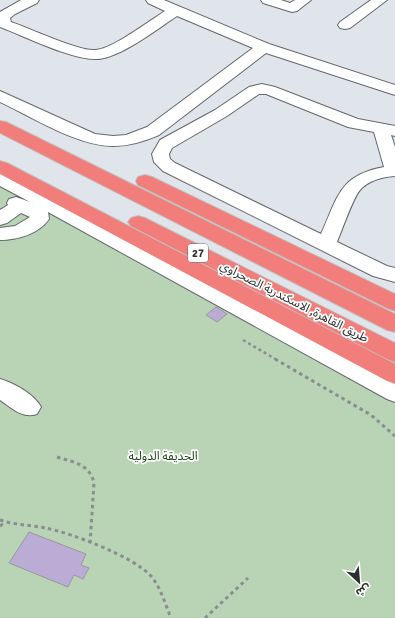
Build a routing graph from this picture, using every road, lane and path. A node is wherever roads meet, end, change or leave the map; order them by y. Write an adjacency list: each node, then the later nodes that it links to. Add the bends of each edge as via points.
1 (32, 0): 6 (street, via 7,13 3,17 5,24 89,55 115,49)
2 (152, 0): 6 (street)
3 (268, 0): 4 (street, via 292,8)
4 (304, 0)
5 (380, 0): 7 (street)
6 (176, 10): 8 (street)
7 (345, 25)
8 (264, 47): 9 (street); 10 (street, via 153,131 129,140 102,141 82,136)
9 (395, 90)
10 (0, 96)
11 (0, 110): 24 (highway)
12 (0, 126): 25 (highway, طريق القاهرة, الاسكندرية الصحراوي / 27)
13 (388, 130): 16 (street); 22 (street, via 348,121 270,90 258,89 162,148 161,160 169,167)
14 (0, 152): 27 (highway, طريق القاهرة, الاسكندرية الصحراوي / 27)
15 (0, 167): 28 (highway)
16 (394, 171): 22 (street, via 375,174 351,189)
17 (0, 179): 30 (street)
18 (0, 194): 19 (street)
19 (20, 205): 20 (street); 21 (street, via 40,215 40,219 22,231)
20 (0, 219)
21 (0, 234)
22 (326, 244): 23 (street)
23 (395, 275)
24 (395, 303)
25 (395, 324)
26 (243, 340): 32 (path, via 370,415)
27 (395, 353)
28 (395, 375)
29 (0, 388): 31 (street)
30 (395, 393)
31 (28, 407)
32 (395, 436)
33 (57, 457): 37 (path, via 86,468 92,474 94,483)
34 (0, 520): 35 (path)
35 (4, 522): 36 (path); 37 (path, via 56,530)
36 (0, 526)
37 (90, 543): 39 (path, via 136,564 151,575)
38 (248, 578): 40 (path)
39 (171, 618)
40 (205, 618)

